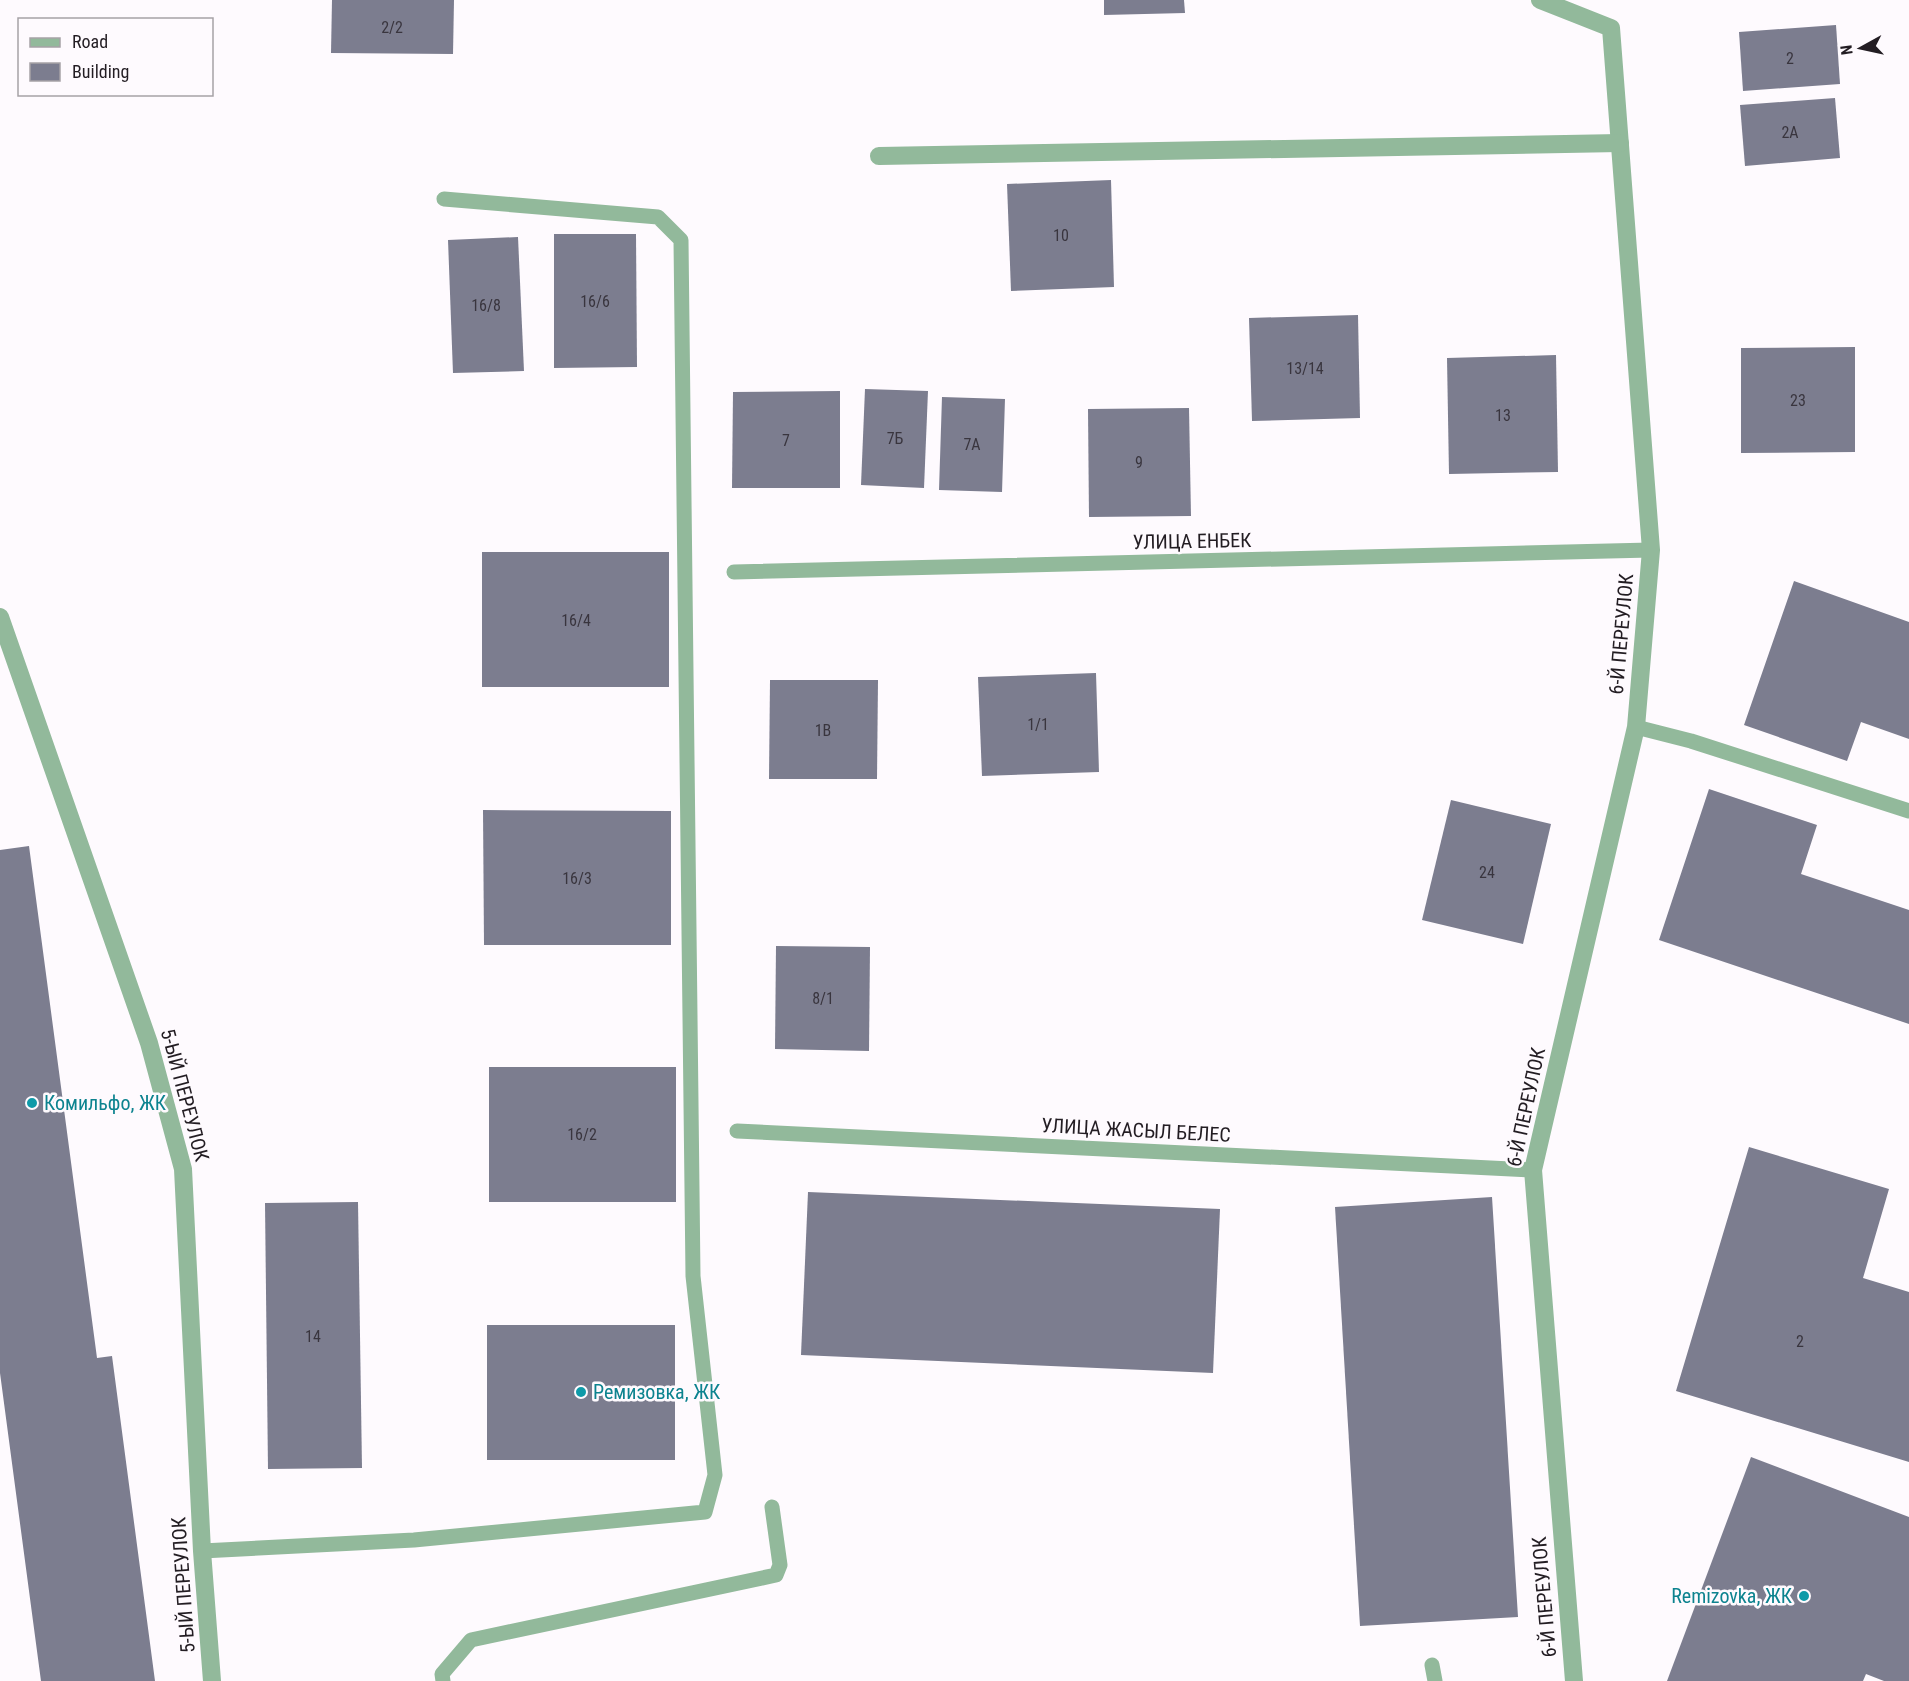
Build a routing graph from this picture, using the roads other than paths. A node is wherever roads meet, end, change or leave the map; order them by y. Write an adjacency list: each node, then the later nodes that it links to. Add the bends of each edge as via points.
1 (1540, 0): 2 (street, 6-Й ПЕРЕУЛОК, via 1611,28)
2 (1620, 143): 3 (street); 5 (street, 6-Й ПЕРЕУЛОК)
3 (879, 156)
4 (444, 199): 13 (lane, via 658,217 681,240 693,1276 715,1475 705,1512 414,1540)
5 (1651, 550): 6 (lane, УЛИЦА ЕНБЕК); 8 (street, 6-Й ПЕРЕУЛОК)
6 (734, 572)
7 (0, 617): 13 (street, 5-ЫЙ ПЕРЕУЛОК, via 149,1043 183,1169)
8 (1636, 727): 9 (lane); 11 (street, 6-Й ПЕРЕУЛОК)
9 (1909, 811)
10 (737, 1131): 11 (lane, УЛИЦА ЖАСЫЛ БЕЛЕС)
11 (1533, 1170): 18 (street, 6-Й ПЕРЕУЛОК)
12 (772, 1507): 16 (lane, via 780,1565 776,1575 471,1640 442,1674)
13 (202, 1551): 15 (street, 5-ЫЙ ПЕРЕУЛОК)
14 (1432, 1665): 17 (lane)
15 (212, 1681)
16 (443, 1681)
17 (1435, 1681)
18 (1574, 1681)

